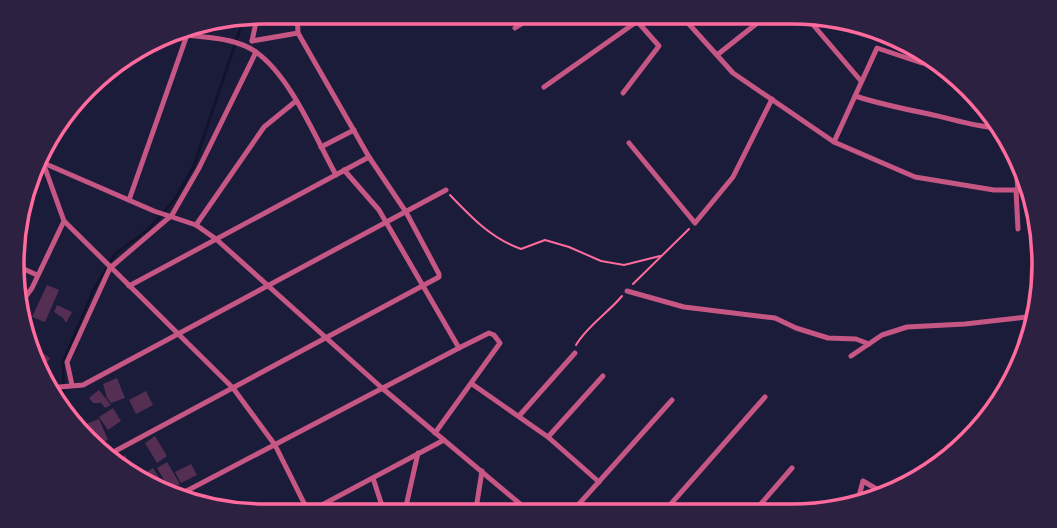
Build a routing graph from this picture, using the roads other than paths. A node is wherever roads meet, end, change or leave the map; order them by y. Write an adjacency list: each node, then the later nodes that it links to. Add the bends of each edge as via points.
1 (298, 24): 10 (street)
2 (521, 24): 9 (street)
3 (633, 24): 18 (street)
4 (640, 24): 19 (street, via 659,46)
5 (690, 24): 15 (street)
6 (756, 24): 15 (street)
7 (255, 25): 13 (street)
8 (814, 26): 17 (street)
9 (515, 28)
10 (298, 33): 13 (street); 24 (street)
11 (192, 36): 14 (street, via 229,40)
12 (186, 37): 36 (street)
13 (252, 41): 14 (street)
14 (253, 50): 22 (street); 38 (street, via 200,169)
15 (718, 55): 21 (street, via 733,73)
16 (923, 63): 17 (street, via 877,48)
17 (861, 81): 20 (street)
18 (544, 87)
19 (623, 93)
20 (855, 96): 23 (street); 25 (street)
21 (772, 99): 25 (street); 26 (street, via 733,177 695,223)
22 (296, 101): 27 (street); 41 (street, via 264,127)
23 (989, 128)
24 (354, 130): 27 (street); 28 (street)
25 (834, 142): 35 (street, via 915,177)
26 (629, 143)
27 (321, 148): 32 (street)
28 (369, 157): 31 (street); 37 (street)
29 (48, 163): 36 (street)
30 (45, 168): 39 (street)
31 (344, 170): 32 (street); 40 (street)
32 (336, 175): 43 (street)
33 (1016, 179): 35 (street)
34 (446, 190): 37 (street)
35 (1017, 190): 42 (street)
36 (129, 200): 38 (street)
37 (406, 212): 40 (street); 49 (street, via 439,274)
38 (170, 215): 41 (street); 44 (street)
39 (64, 221): 44 (street); 46 (street)
40 (387, 222): 47 (street); 49 (street)
41 (196, 225): 43 (street)
42 (1018, 229)
43 (216, 239): 47 (street); 48 (street)
44 (110, 268): 48 (street); 61 (street, via 67,362)
45 (25, 270): 46 (street)
46 (37, 275): 51 (street)
47 (269, 285): 53 (street); 54 (street)
48 (129, 286): 53 (street)
49 (424, 286): 54 (street); 56 (street)
50 (627, 291): 55 (street, via 684,307 775,318 828,338)
51 (27, 295)
52 (1026, 317): 55 (street, via 907,327)
53 (179, 334): 61 (street, via 83,385); 63 (street)
54 (327, 338): 63 (street); 64 (street)
55 (869, 344): 58 (street)
56 (458, 348): 60 (street, via 489,333 500,342); 64 (street)
57 (575, 353): 67 (street)
58 (851, 356)
59 (603, 376): 69 (street)
60 (472, 384): 67 (street); 68 (street)
61 (70, 386): 62 (street)
62 (59, 387)
63 (233, 388): 71 (street); 72 (street)
64 (382, 388): 68 (street); 71 (street)
65 (765, 397): 88 (street)
66 (672, 400): 77 (street)
67 (519, 416): 69 (street)
68 (435, 433): 70 (street)
69 (548, 437): 77 (street)
70 (444, 440): 73 (street); 75 (street)
71 (275, 445): 79 (street); 81 (street)
72 (115, 451)
73 (418, 453): 76 (street); 84 (street)
74 (792, 468): 89 (street)
75 (482, 471): 85 (street); 86 (street)
76 (373, 478): 82 (street); 83 (street)
77 (598, 482): 87 (street)
78 (875, 488): 80 (street, via 863,481)
79 (187, 491)
80 (860, 493)
81 (302, 504)
82 (325, 504)
83 (381, 504)
84 (406, 504)
85 (477, 504)
86 (520, 504)
87 (579, 504)
88 (671, 504)
89 (761, 504)

